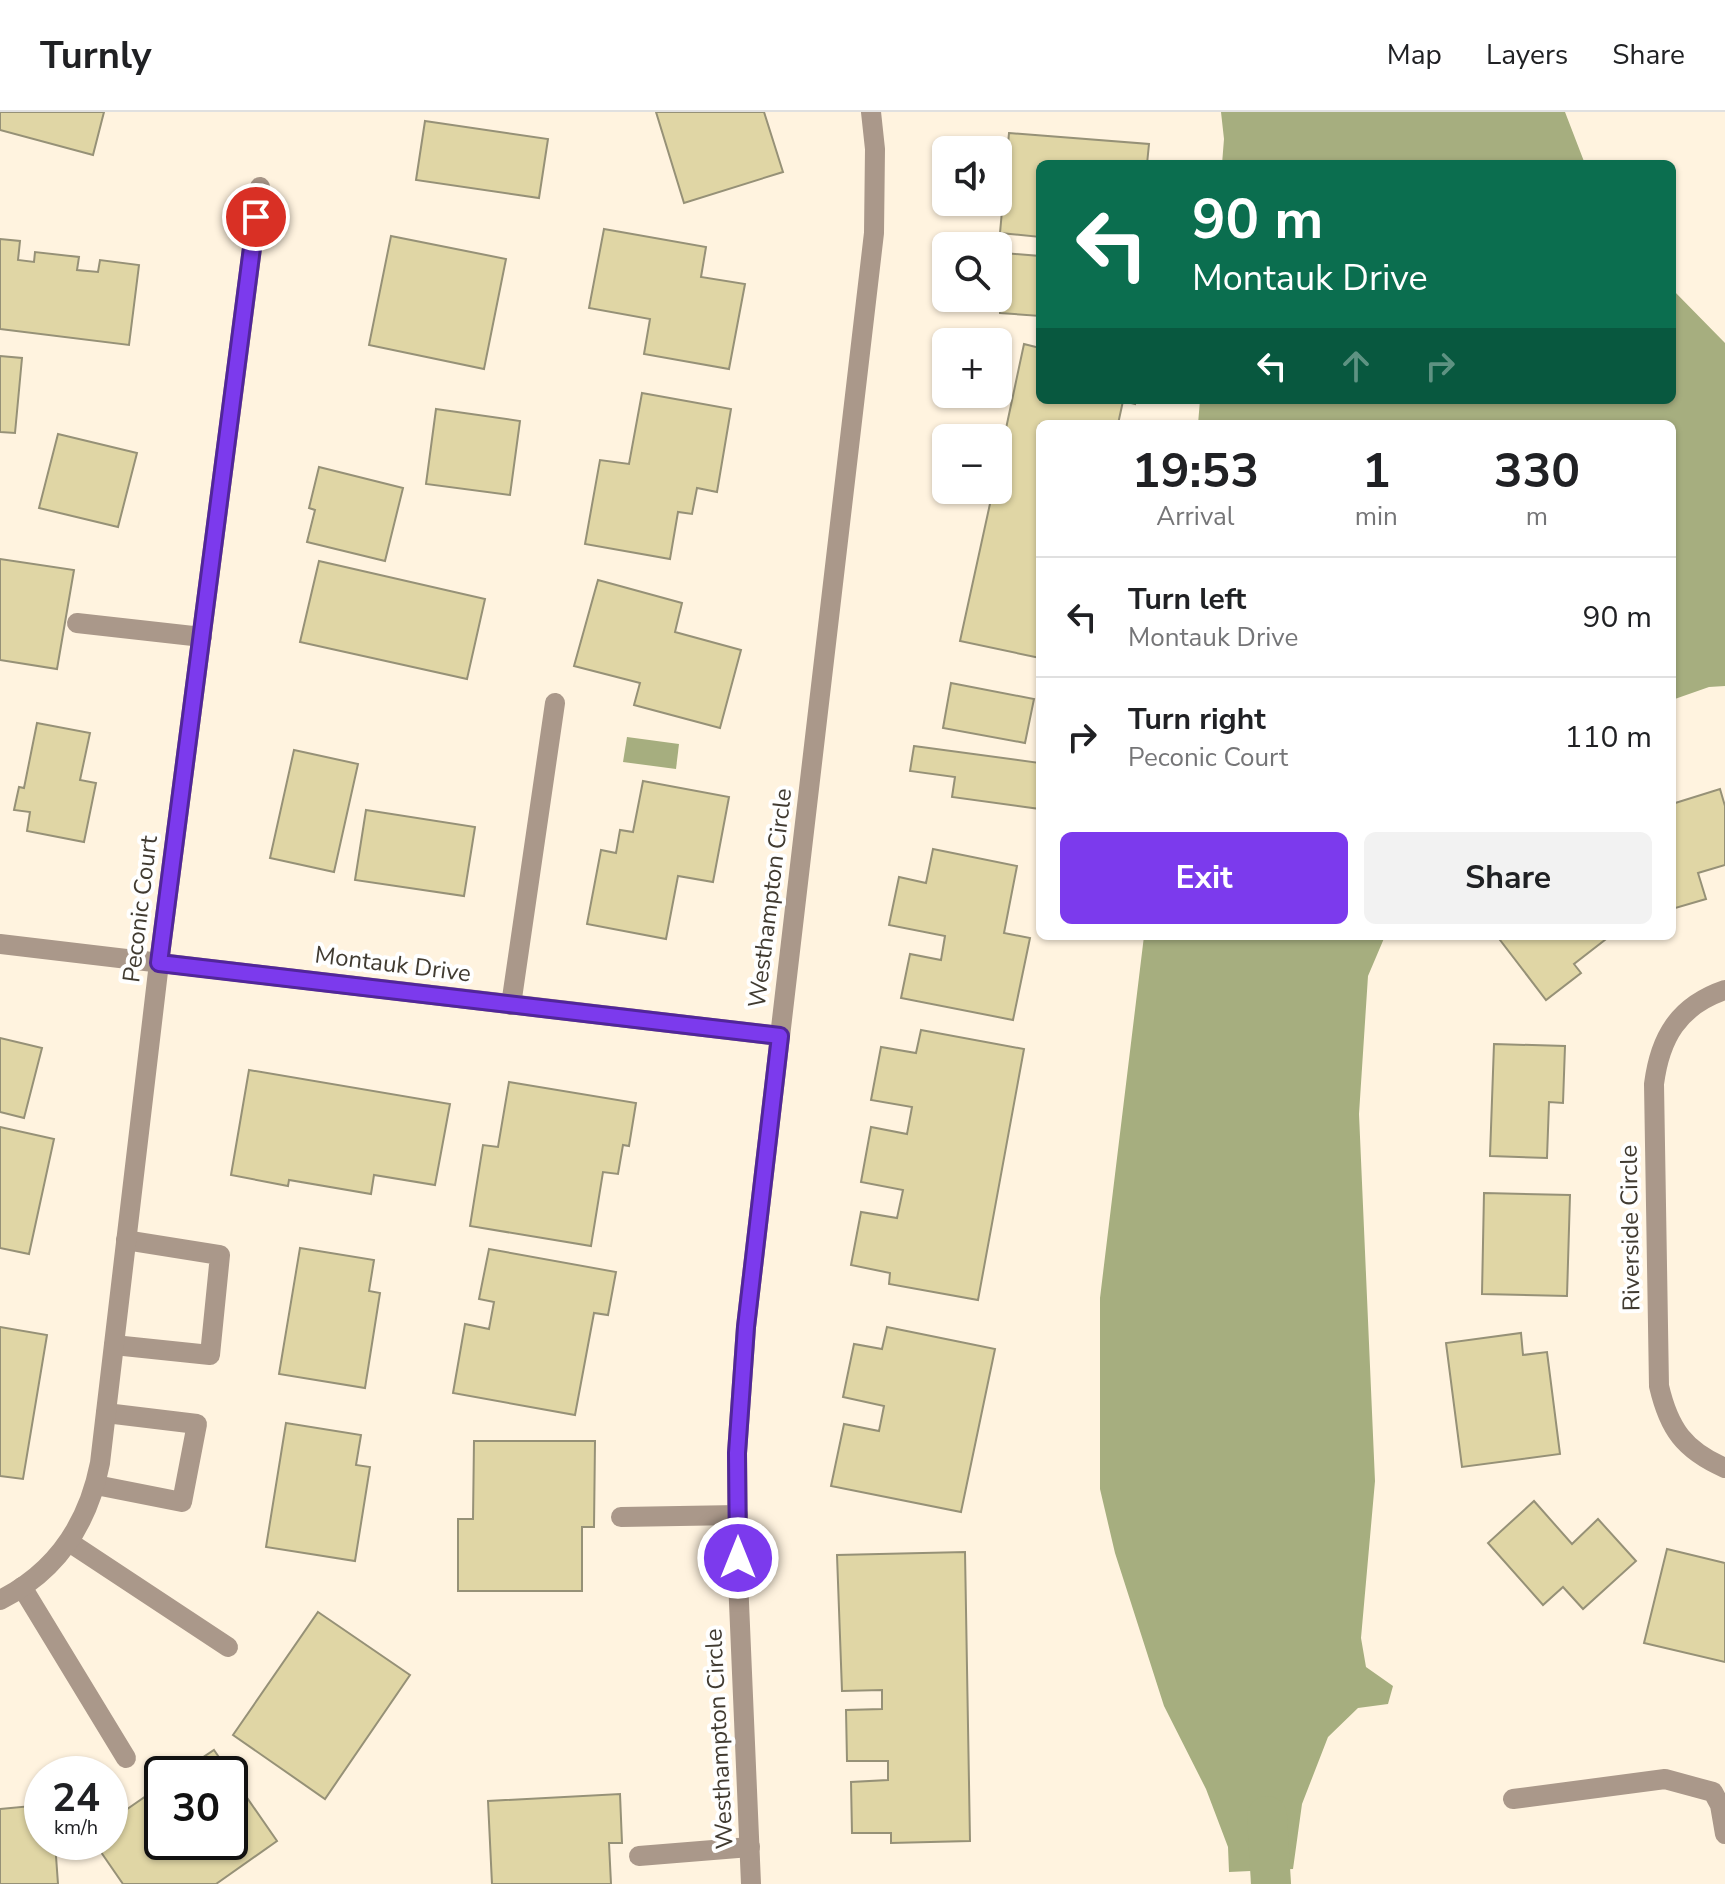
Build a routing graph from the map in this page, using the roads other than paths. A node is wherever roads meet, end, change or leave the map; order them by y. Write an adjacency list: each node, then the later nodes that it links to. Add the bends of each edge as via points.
1 (871, 112): 10 (street, Westhampton Circle, via 874,233)
2 (260, 187): 4 (street, Peconic Court)
3 (77, 623): 4 (street)
4 (202, 637): 7 (street, Peconic Court)
5 (555, 703): 9 (street)
6 (0, 944): 7 (street, Montauk Drive)
7 (159, 963): 9 (street, Montauk Drive); 11 (street, Peconic Court)
8 (1725, 990): 14 (street, Riverside Circle, via 1688,1009 1668,1032 1654,1084 1659,1386 1666,1415 1681,1439)
9 (511, 1005): 10 (street, Montauk Drive)
10 (780, 1036): 16 (street, Westhampton Circle, via 746,1327)
11 (126, 1240): 12 (street, Peconic Court); 12 (street, via 220,1255 210,1355)
12 (114, 1345): 13 (street, Peconic Court)
13 (106, 1413): 15 (street, Peconic Court); 15 (street, via 197,1424 182,1502)
14 (1725, 1468)
15 (96, 1485): 18 (street, Peconic Court)
16 (738, 1515): 17 (street); 25 (street, Westhampton Circle)
17 (621, 1517)
18 (69, 1542): 19 (street, Peconic Court); 21 (street)
19 (22, 1587): 20 (street, Peconic Court); 22 (street)
20 (0, 1600)
21 (228, 1647)
22 (125, 1756)
23 (1513, 1799): 24 (street, via 1665,1779 1713,1792)
24 (1725, 1834)
25 (750, 1847): 26 (street); 27 (street, Westhampton Circle)
26 (639, 1856)
27 (751, 1884)

